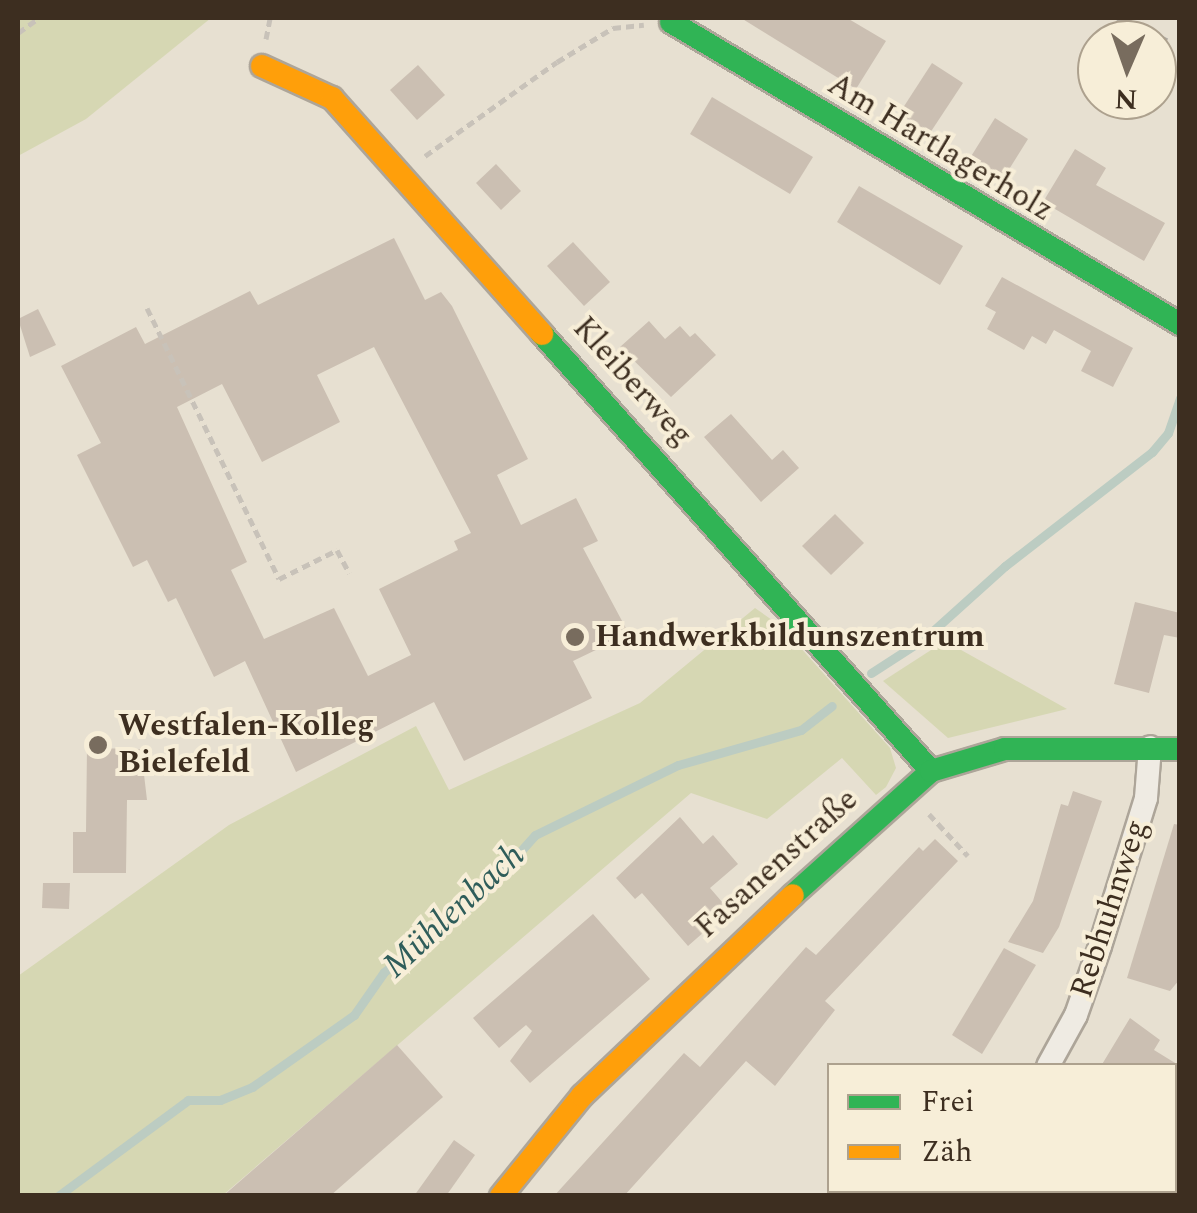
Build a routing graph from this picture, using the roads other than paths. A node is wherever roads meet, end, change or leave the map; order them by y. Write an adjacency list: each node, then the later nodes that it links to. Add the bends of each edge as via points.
1 (671, 22): 3 (street, Am Hartlagerholz)
2 (262, 66): 6 (street, Kleiberweg, via 332,98)
3 (1180, 324)
4 (1150, 747): 5 (street, Fasanenstraße); 6 (street, Fasanenstraße, via 1005,750); 7 (street, Rebhuhnweg, via 1146,798 1100,946 1076,1015)
5 (1180, 749)
6 (931, 770): 8 (street, Fasanenstraße, via 694,984 582,1096)
7 (1050, 1063)
8 (501, 1196)

